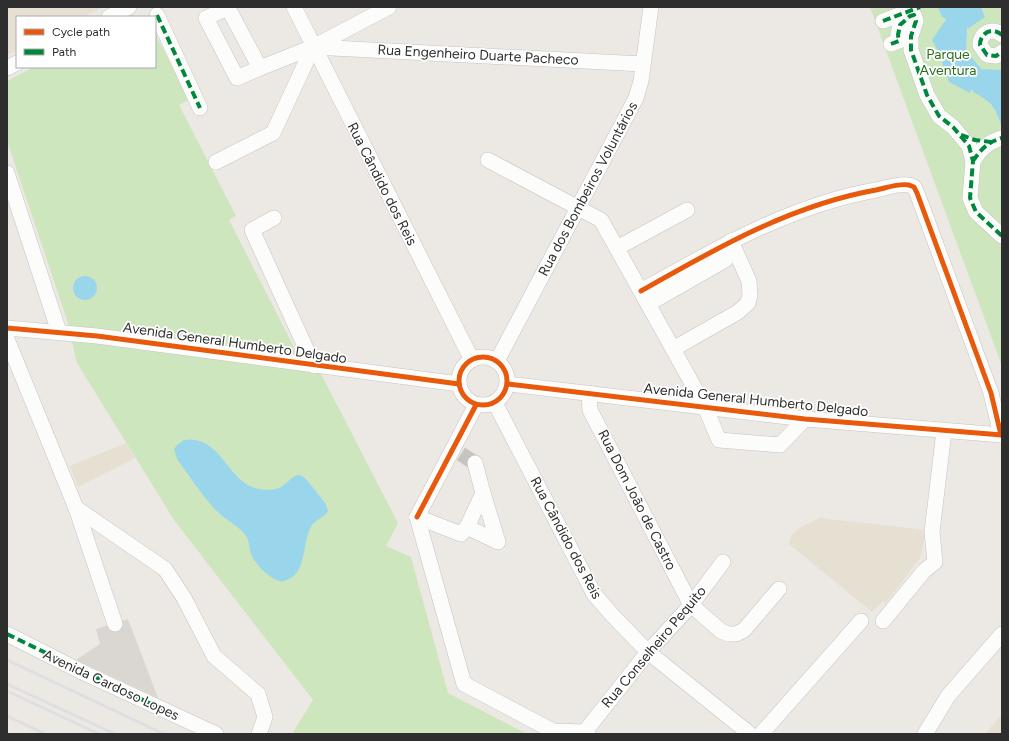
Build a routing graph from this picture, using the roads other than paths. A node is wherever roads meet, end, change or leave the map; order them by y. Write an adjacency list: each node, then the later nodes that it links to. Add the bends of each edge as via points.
1 (129, 7): 7 (street)
2 (294, 7): 11 (street, Rua Cândido dos Reis)
3 (389, 7): 11 (street)
4 (651, 7): 14 (street, Rua dos Bombeiros Voluntários)
5 (920, 7): 8 (street)
6 (157, 15): 17 (street)
7 (111, 16)
8 (883, 21)
9 (1002, 35): 12 (street, via 996,31 987,31 980,41 981,49 987,55 996,56)
10 (891, 44): 18 (street, via 899,41 900,25 914,15 916,21 911,36 911,50 927,95 939,116)
11 (313, 47): 14 (street, Rua Engenheiro Duarte Pacheco); 16 (street); 22 (street, via 273,133); 35 (street, Rua Cândido dos Reis)
12 (1002, 52)
13 (16, 64): 15 (street)
14 (643, 64): 24 (street, Rua dos Bombeiros Voluntários, via 636,98)
15 (7, 68)
16 (260, 68)
17 (200, 108)
18 (959, 134): 19 (street, via 975,140); 21 (street, via 969,146)
19 (996, 140): 21 (street, via 980,150)
20 (488, 160): 24 (street)
21 (973, 161): 27 (street, via 970,198 976,212)
22 (216, 162)
23 (7, 173): 32 (street)
24 (579, 208): 29 (street, via 600,220); 36 (street, Rua dos Bombeiros Voluntários)
25 (687, 210): 29 (street)
26 (274, 218): 37 (street, via 252,230)
27 (1002, 236)
28 (731, 241): 30 (street); 34 (street, via 749,281 748,303 738,312); 46 (street, via 844,196 905,184 914,188 991,393)
29 (617, 248): 30 (street)
30 (645, 298): 34 (street)
31 (7, 328): 32 (street, Avenida General Humberto Delgado)
32 (59, 332): 37 (street, Avenida General Humberto Delgado)
33 (7, 338): 49 (street)
34 (673, 349): 43 (street)
35 (472, 360): 36 (street, via 484,357); 38 (street, via 462,370)
36 (497, 361): 39 (street, via 506,371)
37 (314, 366): 38 (street, Avenida General Humberto Delgado)
38 (459, 384): 42 (street, via 465,397)
39 (508, 384): 40 (street, Avenida General Humberto Delgado); 41 (street, via 501,398)
40 (589, 393): 43 (street, Avenida General Humberto Delgado); 54 (street, Rua Dom João de Castro, via 590,410)
41 (495, 402): 42 (street, via 483,406); 60 (street, Rua Cândido dos Reis, via 594,594)
42 (476, 404): 50 (street, via 457,451)
43 (705, 408): 44 (street, Avenida General Humberto Delgado); 44 (street, via 719,440 780,445)
44 (805, 419): 45 (street, Avenida General Humberto Delgado)
45 (944, 431): 46 (street, Avenida General Humberto Delgado); 56 (street, via 932,532 935,562 924,571)
46 (1002, 435)
47 (475, 463): 48 (street)
48 (483, 493): 51 (street); 51 (street, via 498,542)
49 (76, 508): 57 (street); 64 (street, via 165,569 184,598 214,656 258,694 265,717)
50 (417, 517): 51 (street, via 461,534); 61 (street, via 464,684)
51 (467, 527)
52 (723, 562): 54 (street, Rua Conselheiro Pequito)
53 (779, 589): 54 (street, via 744,630 736,634 721,631)
54 (691, 605): 60 (street, Rua Conselheiro Pequito)
55 (861, 621): 66 (street)
56 (882, 621)
57 (115, 624)
58 (7, 634): 63 (street, Avenida Cardoso Lopes)
59 (1002, 634): 67 (street, via 948,696)
60 (648, 652): 62 (street, Rua Conselheiro Pequito); 65 (street, Rua Cândido dos Reis)
61 (553, 733): 62 (street)
62 (585, 733)
63 (216, 734)
64 (259, 734)
65 (750, 734)
66 (761, 734)
67 (925, 734)

